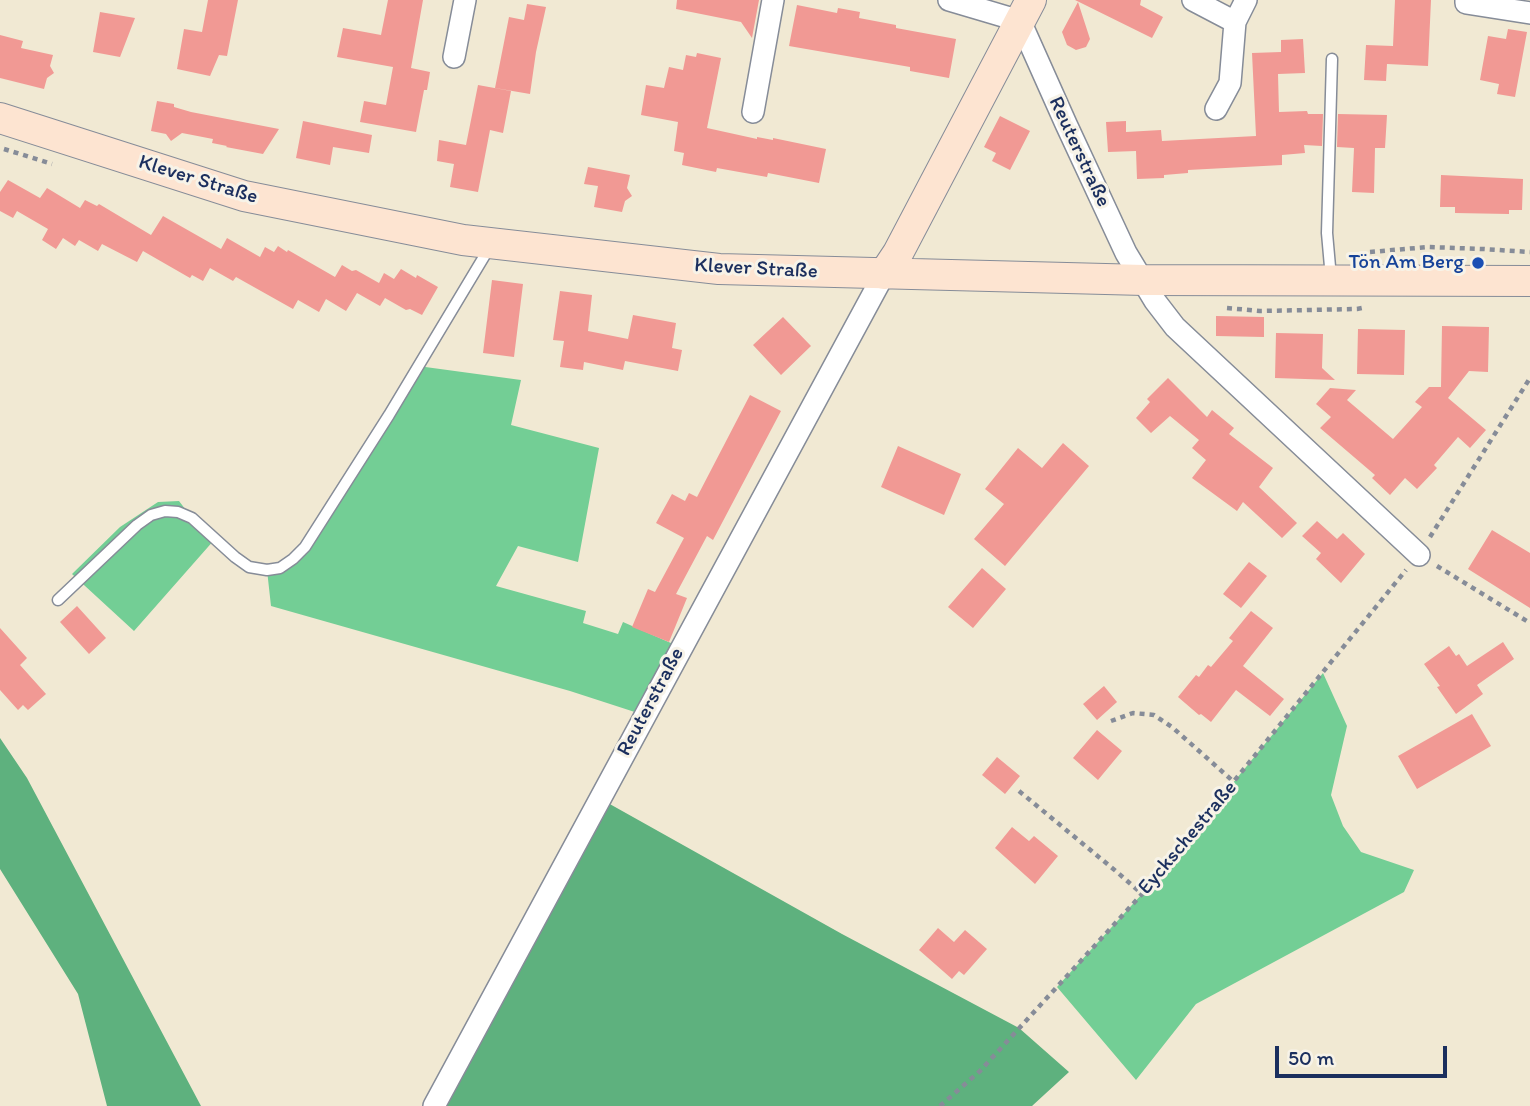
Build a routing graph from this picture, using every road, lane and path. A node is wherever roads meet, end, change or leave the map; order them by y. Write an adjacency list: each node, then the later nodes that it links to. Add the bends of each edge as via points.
1 (464, 0): 10 (street)
2 (773, 0): 13 (street)
3 (949, 0): 7 (street)
4 (1193, 0): 9 (street)
5 (1246, 0): 9 (street)
6 (1466, 0): 8 (street)
7 (1025, 11): 16 (street, Reuterstraße, via 1066,124); 19 (street, Reuterstraße)
8 (1530, 13)
9 (1235, 22): 12 (street, via 1230,83)
10 (454, 57)
11 (1332, 59): 17 (lane, via 1327,233)
12 (1216, 109)
13 (753, 112)
14 (0, 118): 15 (street, Klever Straße, via 244,196)
15 (491, 244): 19 (street, Klever Straße); 22 (lane, via 388,415 293,559 280,568 249,567 192,518 165,511 137,524)
16 (1144, 281): 17 (street, Klever Straße); 19 (street, Klever Straße); 21 (street, via 1175,327)
17 (1331, 281): 18 (street, Klever Straße)
18 (1530, 281)
19 (877, 286): 28 (street, Reuterstraße)
20 (1530, 378): 21 (path, Eyckschestraße)
21 (1419, 555): 23 (path); 25 (path, Eyckschestraße)
22 (58, 600)
23 (1530, 623)
24 (1111, 721): 25 (path, via 1133,713 1154,715)
25 (1234, 782): 27 (path, Eyckschestraße)
26 (1020, 791): 27 (path)
27 (1142, 894): 29 (path, Eyckschestraße, via 980,1071)
28 (434, 1106)
29 (940, 1106)

